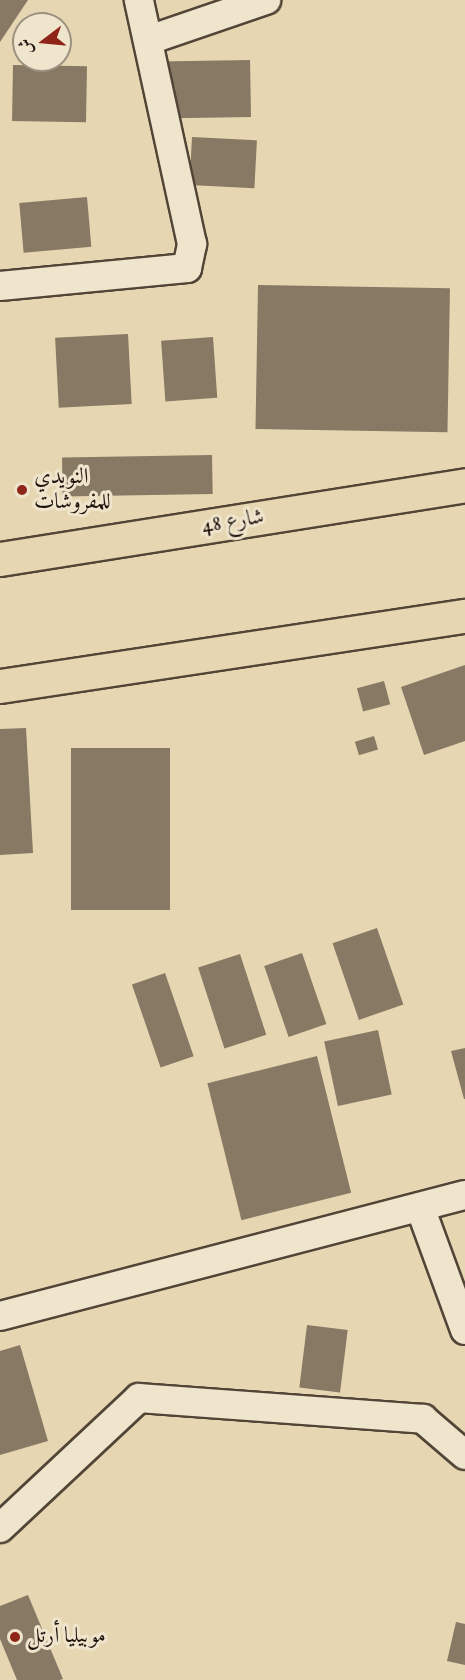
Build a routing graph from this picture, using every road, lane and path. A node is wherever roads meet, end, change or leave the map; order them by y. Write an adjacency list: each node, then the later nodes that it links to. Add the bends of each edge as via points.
1 (139, 0): 3 (street)
2 (266, 0): 3 (street)
3 (149, 40): 4 (street, via 192,244 187,267)
4 (0, 286)
5 (465, 485): 6 (main road, شارع 48)
6 (0, 559)
7 (465, 616): 8 (main road)
8 (0, 686)
9 (465, 1195): 10 (street)
10 (420, 1207): 11 (street); 12 (street)
11 (0, 1316)
12 (465, 1330)
13 (465, 1455): 14 (street, via 423,1419 139,1398)
14 (0, 1528)

